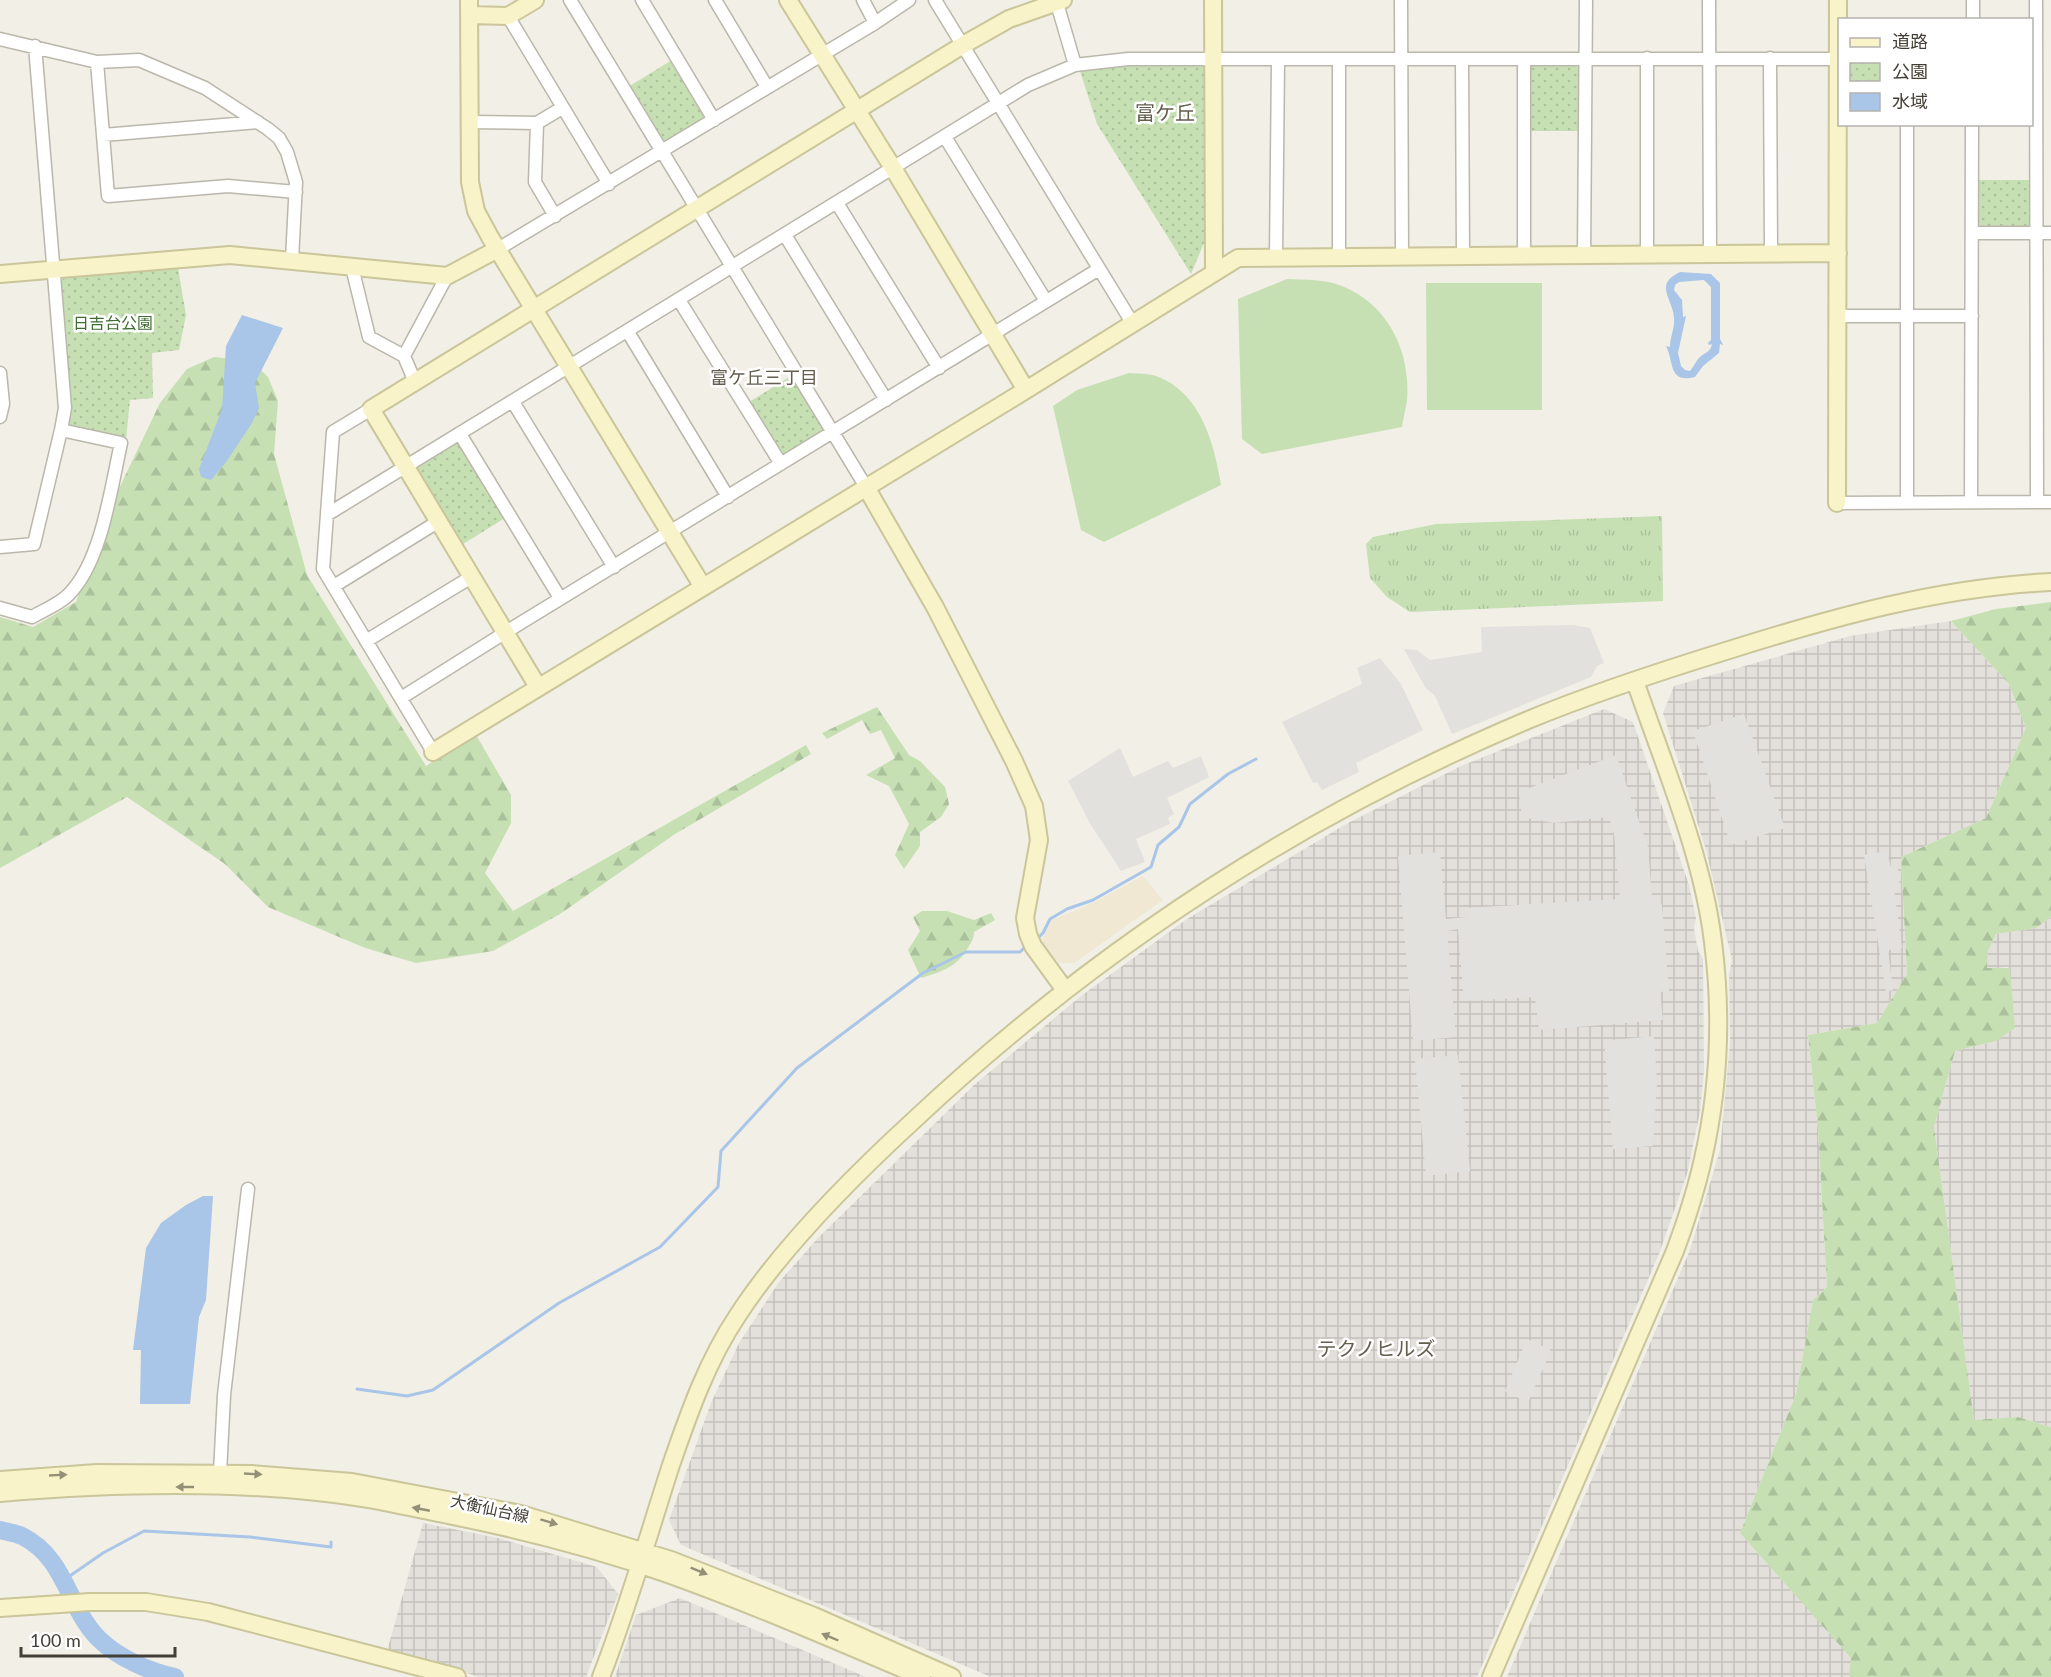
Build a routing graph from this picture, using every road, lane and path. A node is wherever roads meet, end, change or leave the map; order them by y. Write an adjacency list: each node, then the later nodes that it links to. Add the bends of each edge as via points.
1 (534, 0): 18 (street)
2 (570, 0): 53 (street)
3 (642, 0): 43 (street)
4 (715, 0): 39 (street)
5 (788, 0): 25 (street)
6 (863, 0): 21 (street)
7 (909, 0): 21 (street)
8 (935, 0): 23 (street)
9 (1059, 0): 23 (street, via 1009,20); 38 (street)
10 (1214, 0): 29 (street)
11 (1401, 0): 36 (street)
12 (1586, 0): 33 (street)
13 (1709, 0): 27 (street)
14 (1838, 0): 19 (street)
15 (1973, 0): 20 (street)
16 (2036, 0): 47 (street)
17 (469, 8): 18 (street); 45 (street)
18 (508, 16): 41 (street)
19 (1838, 18)
20 (1973, 18)
21 (874, 23): 25 (street)
22 (0, 39): 24 (street)
23 (963, 45): 40 (street); 42 (street)
24 (35, 46): 37 (street); 78 (street)
25 (821, 55): 39 (street); 42 (street)
26 (1647, 58): 27 (street); 33 (street); 69 (street)
27 (1710, 58): 28 (street); 66 (street)
28 (1770, 58): 34 (street); 67 (street)
29 (1214, 59): 35 (street); 38 (street, via 1128,58); 80 (street)
30 (1339, 59): 35 (street); 36 (street); 71 (street)
31 (1462, 59): 32 (street); 36 (street); 72 (street)
32 (1524, 59): 33 (street); 73 (street)
33 (1586, 59): 68 (street)
34 (1838, 59)
35 (1278, 60): 70 (street)
36 (1401, 60): 74 (street)
37 (97, 62): 44 (street, via 139,60 206,88); 51 (street)
38 (1075, 65): 40 (street, via 1028,85)
39 (767, 87): 43 (street)
40 (998, 104): 52 (street); 79 (street)
41 (562, 108): 46 (street); 55 (street)
42 (856, 111): 54 (street); 58 (street)
43 (714, 120): 53 (street)
44 (258, 122): 51 (street); 56 (street, via 279,138 287,152)
45 (469, 122): 46 (street); 64 (street, via 473,201)
46 (537, 123): 59 (street, via 535,182)
47 (2034, 123): 61 (street)
48 (1839, 126): 65 (street)
49 (1907, 126): 87 (street)
50 (1972, 126): 60 (street)
51 (103, 135): 56 (street, via 108,196 228,186)
52 (945, 137): 54 (street); 84 (street)
53 (661, 152): 55 (street); 58 (street)
54 (893, 168): 57 (street); 91 (street)
55 (609, 184): 59 (street)
56 (296, 192): 75 (street)
57 (837, 203): 63 (street); 94 (street)
58 (697, 210): 77 (street); 85 (street)
59 (555, 216): 64 (street)
60 (1972, 233): 61 (street); 88 (street)
61 (2037, 233): 62 (street); 110 (street)
62 (2051, 233)
63 (785, 235): 77 (street); 98 (street)
64 (498, 249): 82 (street); 85 (street)
65 (1838, 253): 67 (street); 86 (street)
66 (1710, 254): 67 (street); 69 (street)
67 (1771, 254)
68 (1584, 255): 69 (street); 73 (street)
69 (1647, 255)
70 (1276, 256): 71 (street); 80 (street, via 1238,258)
71 (1339, 256): 74 (street)
72 (1463, 256): 73 (street); 74 (street)
73 (1524, 256)
74 (1402, 257)
75 (292, 260): 76 (street); 78 (street, via 230,255)
76 (352, 267): 82 (street); 92 (street, via 369,337)
77 (732, 267): 83 (street); 103 (street)
78 (54, 268): 81 (street); 102 (street, via 66,408)
79 (1099, 269): 84 (street); 89 (street)
80 (1214, 271): 89 (street)
81 (0, 274)
82 (447, 276): 92 (street)
83 (680, 300): 90 (street); 105 (street)
84 (1046, 301): 91 (street)
85 (535, 309): 93 (street); 96 (street)
86 (1838, 316): 87 (street); 112 (street)
87 (1907, 316): 88 (street); 113 (street)
88 (1972, 316): 109 (street)
89 (1133, 324): 97 (street)
90 (628, 332): 93 (street); 108 (street)
91 (993, 335): 94 (street); 97 (street)
92 (404, 356): 96 (street)
93 (571, 366): 99 (street); 116 (street)
94 (939, 368): 98 (street)
95 (0, 373): 101 (street)
96 (415, 382): 100 (street)
97 (1026, 390): 107 (street)
98 (886, 400): 103 (street)
99 (513, 402): 104 (street); 118 (street)
100 (372, 409): 106 (street); 114 (street, via 333,432)
101 (0, 417)
102 (61, 430): 117 (street, via 34,544); 124 (street, via 120,443 102,527 88,567 70,594 32,617)
103 (834, 432): 105 (street); 107 (street)
104 (460, 435): 106 (street); 123 (street)
105 (781, 464): 108 (street)
106 (406, 466): 114 (street); 115 (street)
107 (866, 487): 122 (street); 131 (street, via 935,607 1034,806 1039,840 1025,918 1033,946)
108 (728, 497): 116 (street)
109 (1971, 502): 110 (street); 113 (street)
110 (2037, 502): 111 (street)
111 (2051, 502)
112 (1837, 503): 113 (street)
113 (1907, 503)
114 (328, 514): 121 (street, via 323,569)
115 (439, 521): 119 (street); 121 (street)
116 (670, 532): 118 (street); 122 (street)
117 (0, 547)
118 (614, 567): 123 (street)
119 (472, 576): 125 (street); 126 (street)
120 (2051, 582): 127 (street, via 1934,596 1869,610)
121 (334, 586): 126 (street)
122 (703, 587): 128 (street)
123 (560, 598): 125 (street)
124 (0, 608)
125 (506, 632): 128 (street); 129 (street)
126 (366, 641): 129 (street)
127 (1635, 681): 131 (street, via 1457,752 1327,817 1237,870); 142 (street, via 1694,855 1713,942 1718,1054 1712,1112 1704,1159 1675,1251)
128 (538, 687): 130 (street)
129 (401, 698): 130 (street)
130 (433, 752)
131 (1065, 990): 136 (street, via 962,1075 876,1155 762,1281 706,1369)
132 (248, 1190): 133 (street, via 224,1395)
133 (220, 1473): 134 (street, 大衡仙台線, one-way to 133, via 97,1473); 136 (street, 大衡仙台線, one-way to 136, via 352,1482 521,1514)
134 (0, 1480)
135 (0, 1493): 136 (street, 大衡仙台線, one-way to 135, via 517,1528 363,1498 284,1490 102,1486)
136 (642, 1558): 139 (street); 140 (street, 大衡仙台線, one-way to 136); 141 (street, 大衡仙台線, one-way to 141, via 814,1616)
137 (0, 1608): 138 (street, via 146,1602 208,1612)
138 (457, 1677)
139 (601, 1677)
140 (922, 1677)
141 (952, 1677)
142 (1491, 1677)

